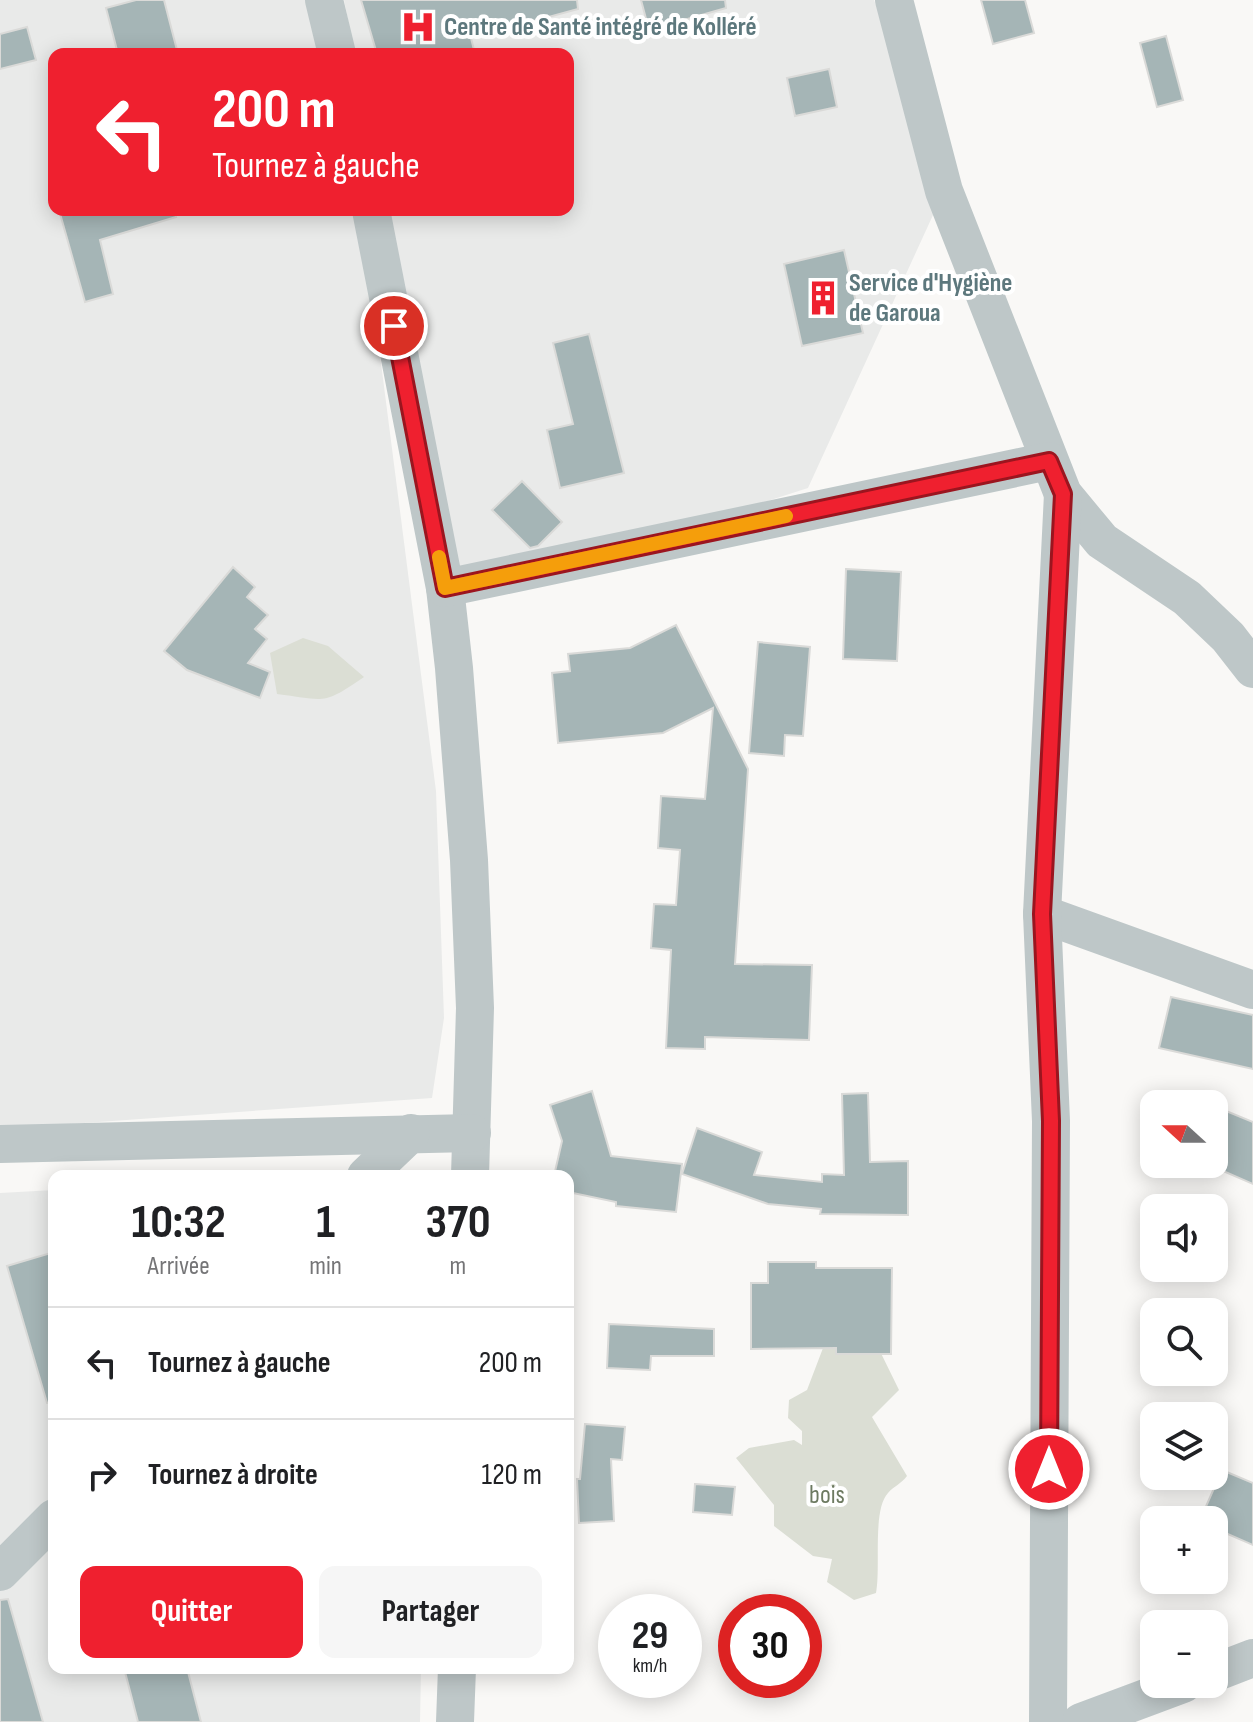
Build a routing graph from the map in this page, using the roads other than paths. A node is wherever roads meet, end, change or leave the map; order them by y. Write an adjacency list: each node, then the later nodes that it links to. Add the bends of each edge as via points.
1 (324, 0): 3 (street)
2 (894, 0): 5 (street, via 944,191)
3 (336, 48)
4 (372, 216): 6 (street)
5 (1056, 477): 6 (street); 7 (street, via 1102,541 1187,598); 8 (street)
6 (445, 588): 11 (street, via 469,860 475,1008)
7 (1253, 669)
8 (1042, 914): 9 (street); 22 (street, via 1051,1121)
9 (1253, 990)
10 (411, 1133): 11 (street); 12 (street); 13 (street)
11 (472, 1133): 14 (street)
12 (0, 1144)
13 (372, 1170)
14 (470, 1170)
15 (48, 1524): 16 (street)
16 (0, 1572)
17 (1253, 1658): 18 (street)
18 (1228, 1668)
19 (457, 1674): 21 (street)
20 (1145, 1698): 23 (street)
21 (455, 1722)
22 (1048, 1722)
23 (1081, 1722)

